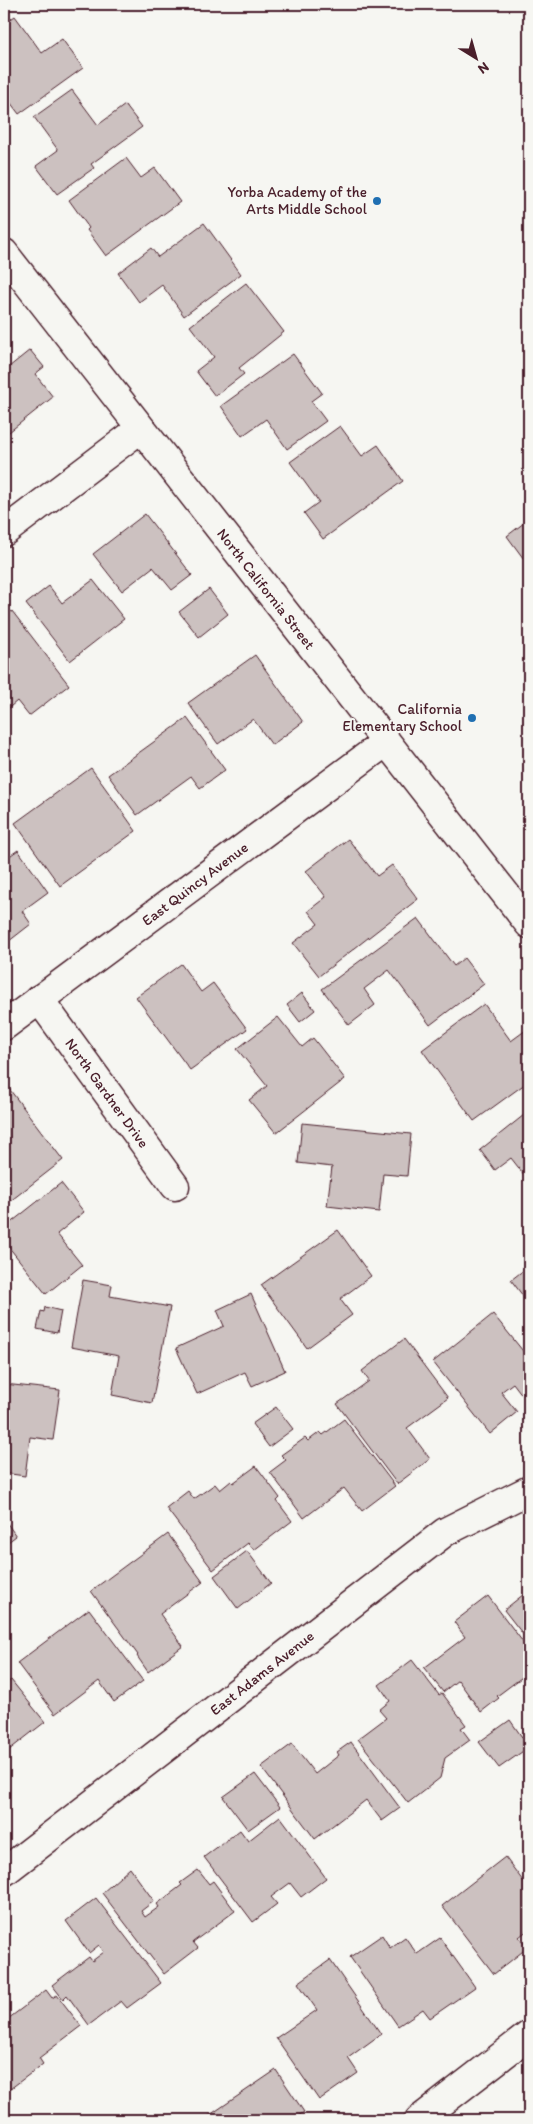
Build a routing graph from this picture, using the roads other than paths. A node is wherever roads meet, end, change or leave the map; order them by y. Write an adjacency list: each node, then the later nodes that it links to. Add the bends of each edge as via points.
1 (4, 253): 2 (street, North California Street)
2 (140, 429): 3 (street); 4 (street, North California Street)
3 (4, 532)
4 (386, 742): 5 (street, North California Street); 6 (street, East Quincy Avenue)
5 (529, 924)
6 (39, 1000): 7 (street, East Quincy Avenue); 8 (street, North Gardner Drive)
7 (4, 1026)
8 (175, 1186)
9 (529, 1490): 10 (street, East Adams Avenue, via 445,1532)
10 (4, 1872)
11 (529, 2035): 12 (street)
12 (419, 2120)

